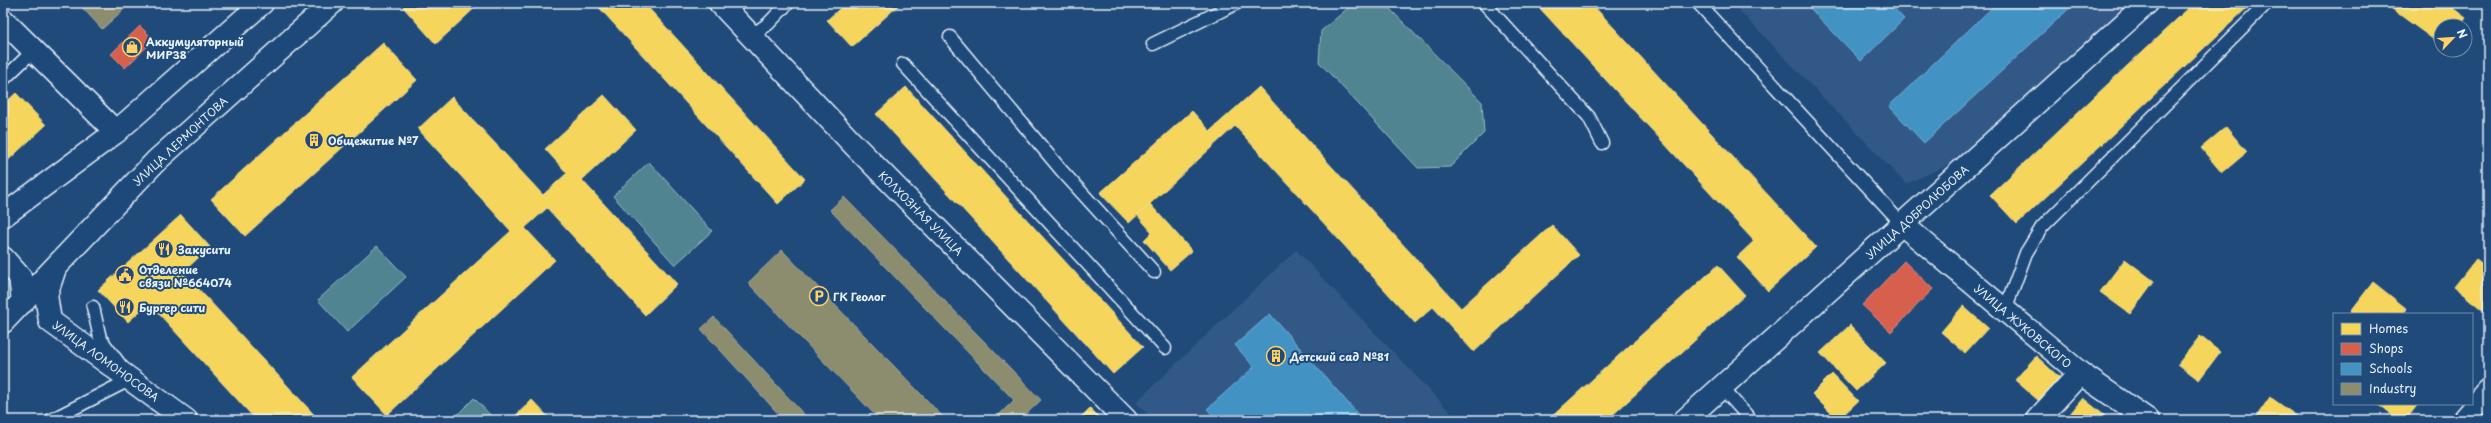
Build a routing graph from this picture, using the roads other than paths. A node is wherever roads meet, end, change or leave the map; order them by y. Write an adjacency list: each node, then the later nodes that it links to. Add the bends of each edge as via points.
1 (262, 3): 17 (street)
2 (332, 3): 22 (street, УЛИЦА ЛЕРМОНТОВА, via 156,161)
3 (720, 3): 11 (street, КОЛХОЗНАЯ УЛИЦА)
4 (788, 3): 11 (lane, via 768,24)
5 (1237, 3): 13 (lane)
6 (1484, 3): 18 (lane, via 1589,117)
7 (1698, 3): 20 (lane)
8 (2147, 3): 20 (street, УЛИЦА ДОБРОЛЮБОВА)
9 (2267, 3): 26 (lane, via 2042,227 2026,253)
10 (3, 20): 14 (street)
11 (751, 36): 35 (street, КОЛХОЗНАЯ УЛИЦА, via 854,145)
12 (950, 37): 23 (lane, via 1062,171)
13 (1153, 44)
14 (32, 51): 16 (lane); 17 (street)
15 (903, 64): 28 (lane)
16 (3, 80)
17 (116, 132): 19 (street)
18 (1602, 143)
19 (3, 216)
20 (1903, 225): 26 (street, УЛИЦА ЖУКОВСКОГО); 31 (street, УЛИЦА ДОБРОЛЮБОВА)
21 (3, 258): 24 (street, via 20,277)
22 (55, 268): 24 (street, УЛИЦА ЛЕРМОНТОВА); 30 (street, УЛИЦА ЛОМОНОСОВА, via 46,296 50,321)
23 (1154, 272)
24 (23, 302): 27 (street, УЛИЦА ЛЕРМОНТОВА)
25 (93, 307): 30 (lane, via 100,338)
26 (2005, 310): 29 (street, УЛИЦА ЖУКОВСКОГО)
27 (3, 322)
28 (1166, 348)
29 (2080, 373): 38 (street); 39 (street, УЛИЦА ЖУКОВСКОГО)
30 (131, 379): 33 (lane); 34 (street, УЛИЦА ЛОМОНОСОВА)
31 (1722, 388): 36 (street, УЛИЦА ДОБРОЛЮБОВА); 37 (lane)
32 (2488, 391): 40 (street)
33 (51, 420)
34 (186, 420)
35 (1126, 420)
36 (1685, 420)
37 (1751, 420)
38 (2037, 420)
39 (2148, 420)
40 (2463, 420)

